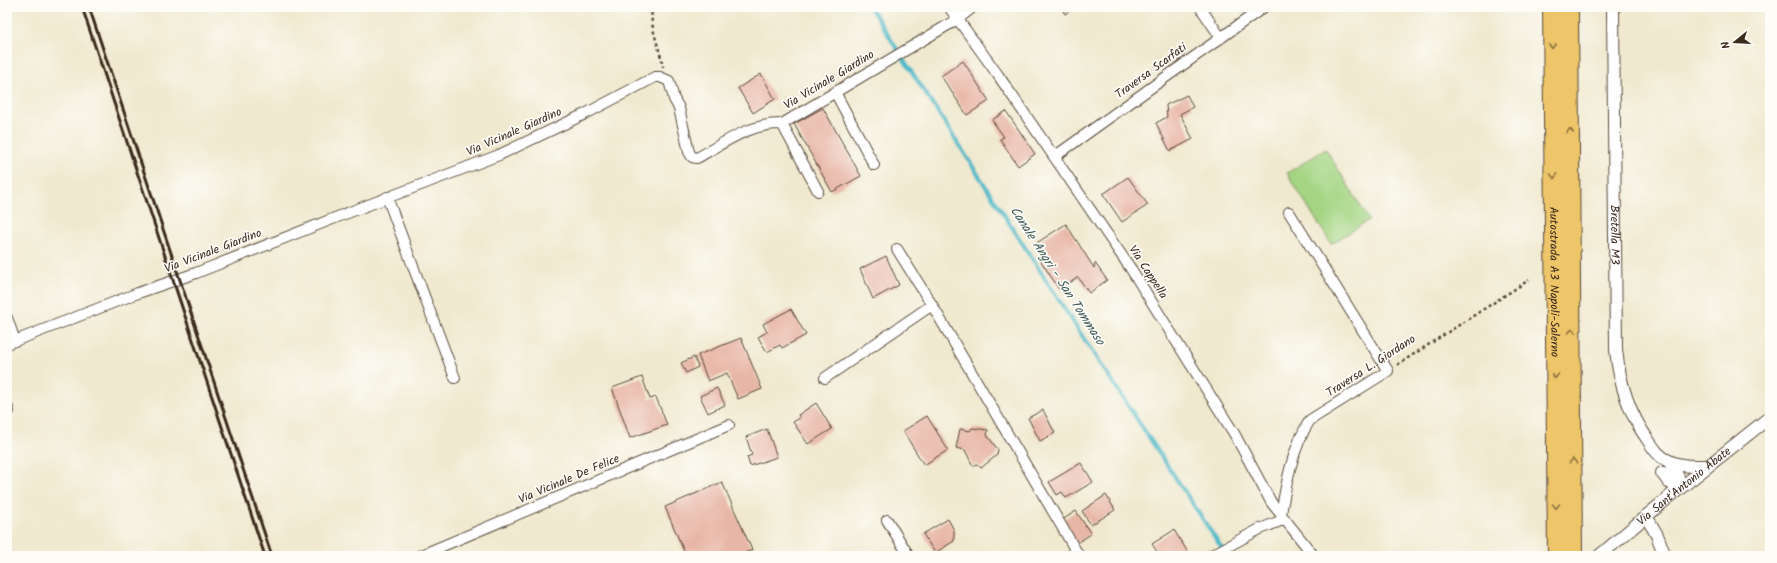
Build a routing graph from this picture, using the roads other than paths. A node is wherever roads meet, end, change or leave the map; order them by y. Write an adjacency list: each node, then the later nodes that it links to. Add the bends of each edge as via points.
1 (949, 7): 8 (street, Via Cappella)
2 (973, 7): 8 (street, Via Vicinale Giardino)
3 (1200, 7): 9 (street)
4 (1264, 7): 9 (street, Traversa Scarfati)
5 (1552, 7): 39 (highway, Autostrada A3 Napoli-Salerno, one-way to 39)
6 (1569, 7): 40 (highway, Autostrada A3 Napoli-Salerno, one-way to 6)
7 (1613, 7): 25 (street, Bretella M3, via 1616,349 1626,400)
8 (958, 19): 10 (street, Via Vicinale Giardino); 12 (street, Via Cappella)
9 (1220, 38): 12 (street, Traversa Scarfati)
10 (835, 92): 11 (street, Via Vicinale Giardino); 13 (street)
11 (782, 124): 14 (street); 15 (street, Via Vicinale Giardino, via 752,127 697,158 689,152 679,108 669,81 655,77 499,155)
12 (1054, 157): 32 (street, Via Cappella, via 1135,276 1235,435 1271,502)
13 (874, 165)
14 (818, 191)
15 (387, 197): 20 (street, Via Vicinale Giardino, via 196,274 138,293); 21 (street)
16 (1289, 212): 32 (street, Traversa L. Giordano, via 1388,371 1310,420 1287,482)
17 (897, 249): 18 (street)
18 (932, 305): 22 (street); 37 (street)
19 (7, 318): 20 (street)
20 (11, 343)
21 (455, 378)
22 (825, 378)
23 (1770, 417): 27 (street, Via Sant'Antonio Abate)
24 (729, 425): 35 (street, Via Vicinale De Felice)
25 (1656, 453): 26 (street, Bretella M3); 28 (street, Bretella M3)
26 (1669, 461): 27 (street, Bretella M3, via 1690,466); 29 (street, via 1678,477)
27 (1708, 466): 29 (street, Via Sant'Antonio Abate)
28 (1662, 473): 29 (street, via 1673,485); 30 (street, Bretella M3)
29 (1680, 488): 30 (street, Via Sant'Antonio Abate)
30 (1660, 504): 31 (street, Via Sant'Antonio Abate)
31 (1646, 516): 41 (street, Via Sant'Antonio Abate); 42 (street)
32 (1283, 517): 34 (street); 38 (street, Via Cappella)
33 (887, 520): 36 (street)
34 (1214, 553)
35 (419, 556)
36 (909, 556)
37 (1079, 556)
38 (1314, 556)
39 (1557, 556)
40 (1573, 556)
41 (1599, 556)
42 (1665, 556)

